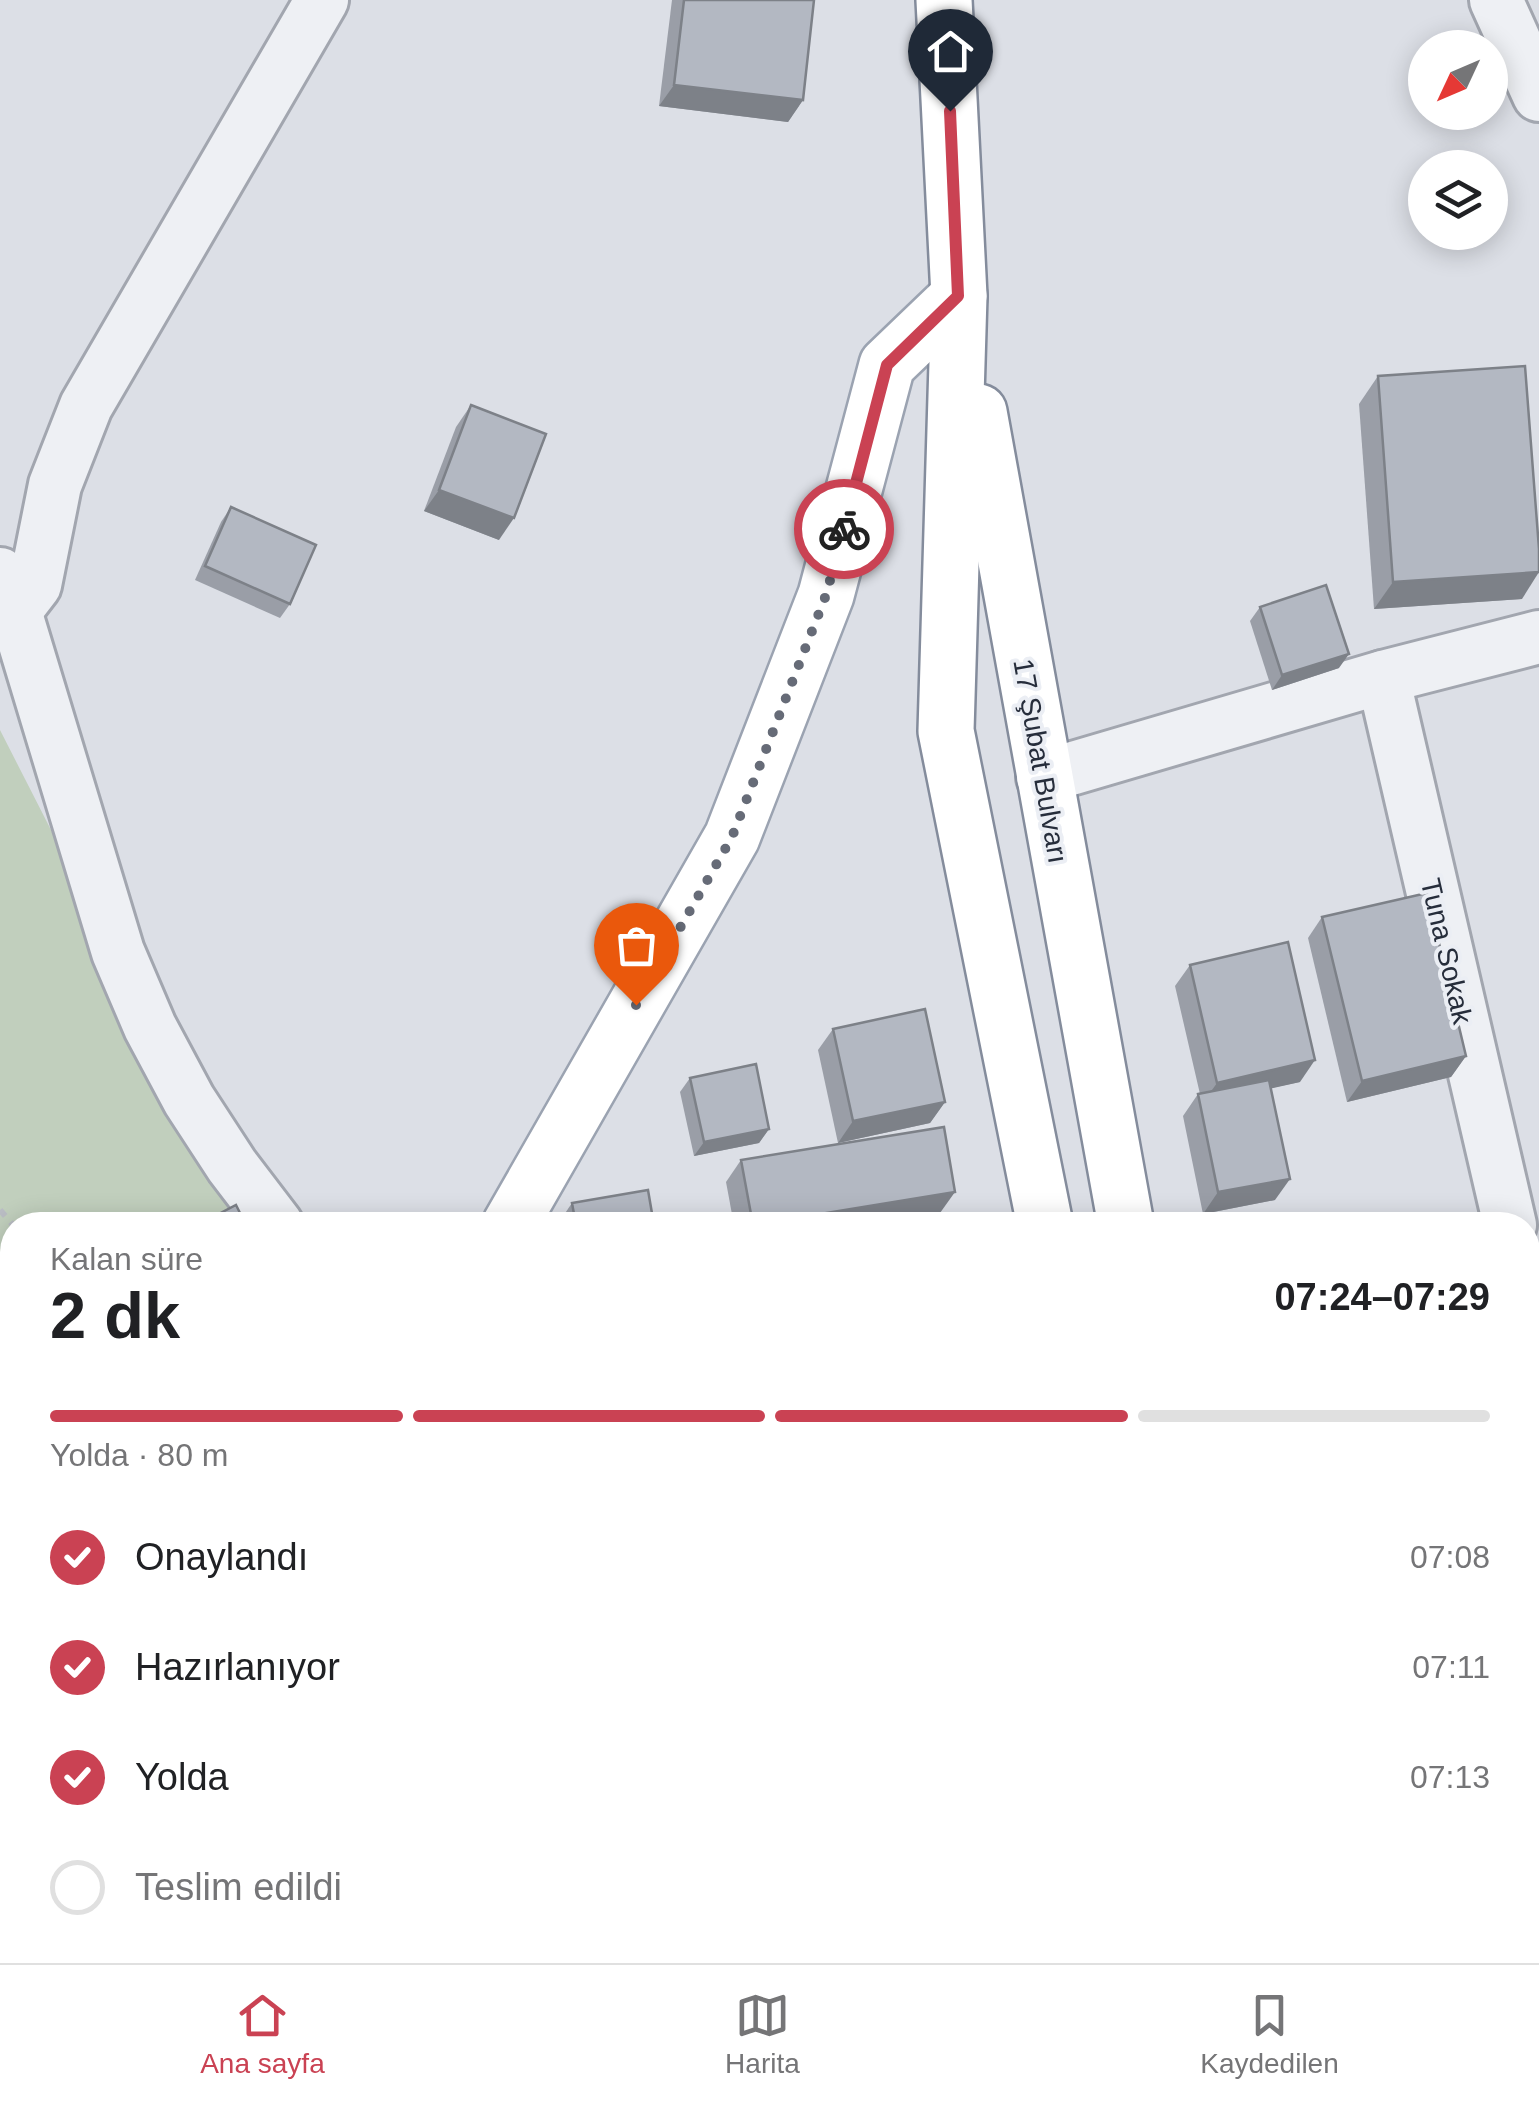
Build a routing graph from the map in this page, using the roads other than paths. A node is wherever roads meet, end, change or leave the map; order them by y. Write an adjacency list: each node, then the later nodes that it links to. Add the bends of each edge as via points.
1 (322, 0): 6 (street, via 86,406 55,485 36,584)
2 (944, 0): 5 (main road, 17 Şubat Bulvarı)
3 (1496, 0): 4 (street)
4 (1539, 95)
5 (958, 296): 9 (main road, 17 Şubat Bulvarı); 11 (main road, via 887,365 826,595 732,837); 12 (main road, 17 Şubat Bulvarı, via 946,731)
6 (8, 592): 10 (street, via 118,952 189,1100)
7 (1539, 637): 8 (street)
8 (1383, 677): 9 (street); 14 (street, Tuna Sokak)
9 (1043, 777): 13 (main road, 17 Şubat Bulvarı)
10 (267, 1212)
11 (525, 1212)
12 (1043, 1212)
13 (1124, 1212)
14 (1507, 1212)

